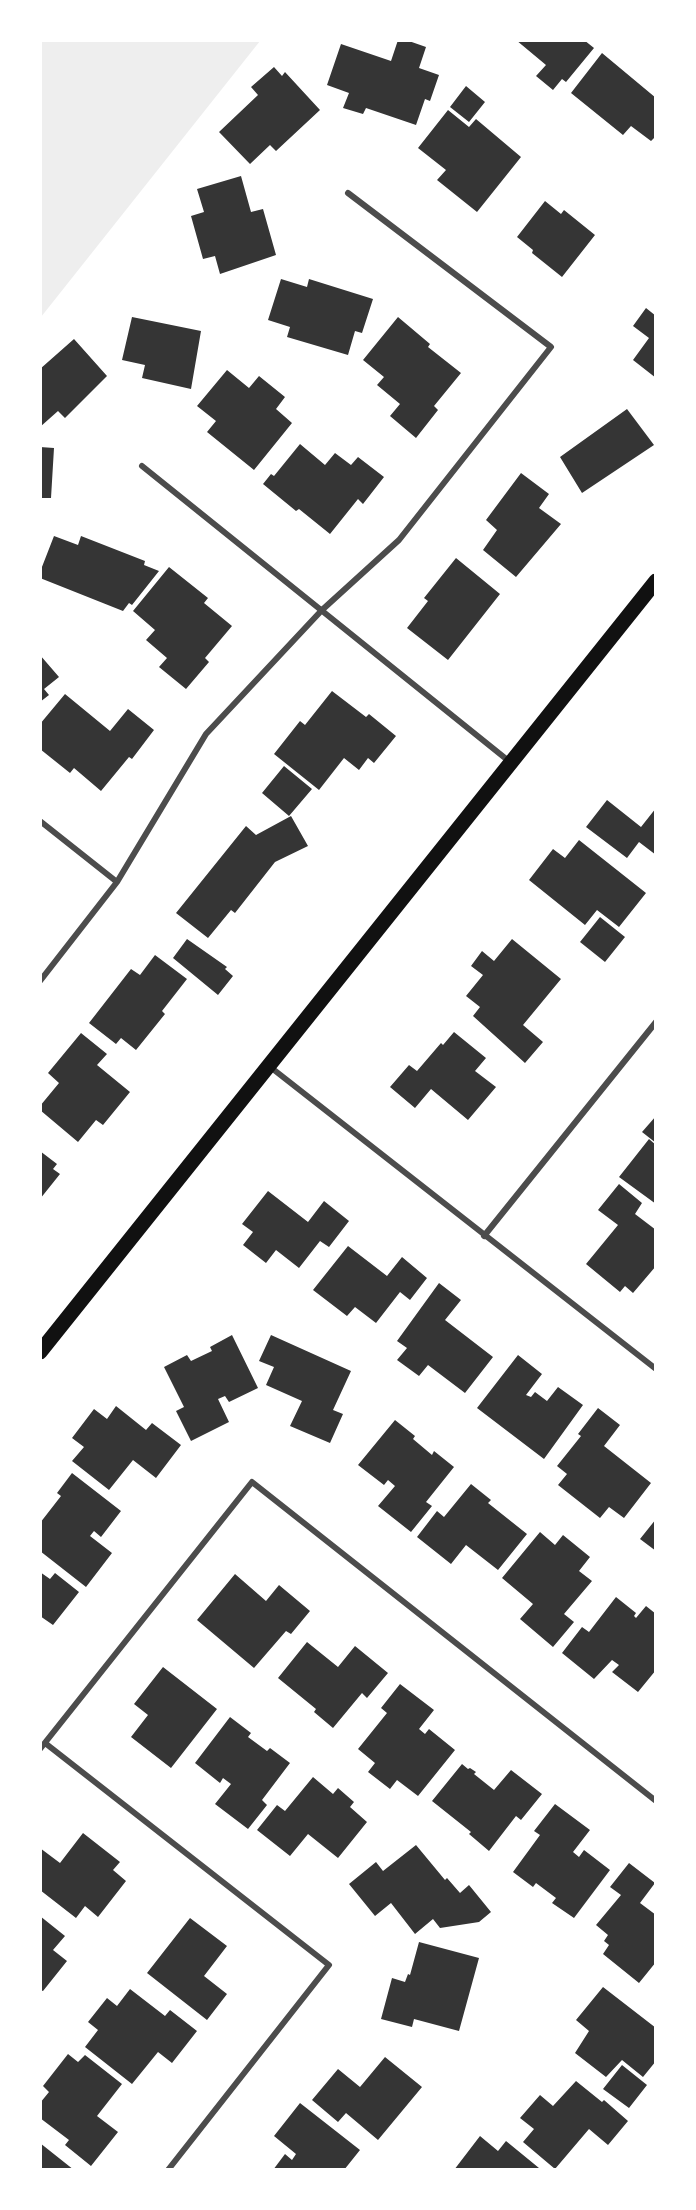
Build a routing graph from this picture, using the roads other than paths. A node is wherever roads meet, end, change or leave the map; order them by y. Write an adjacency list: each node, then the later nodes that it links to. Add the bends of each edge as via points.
1 (348, 193): 4 (street, via 551,347 399,540)
2 (142, 465): 4 (street)
3 (656, 581): 5 (main road)
4 (322, 610): 5 (street); 7 (street, via 206,734)
5 (511, 762): 10 (main road)
6 (40, 821): 7 (street)
7 (117, 882): 8 (street)
8 (40, 981)
9 (656, 1022): 11 (street)
10 (269, 1066): 11 (street); 12 (main road)
11 (484, 1236): 13 (street)
12 (40, 1352)
13 (656, 1369)
14 (43, 1746): 15 (street, via 252,1482); 16 (street, via 328,1965)
15 (656, 1801)
16 (168, 2169)

